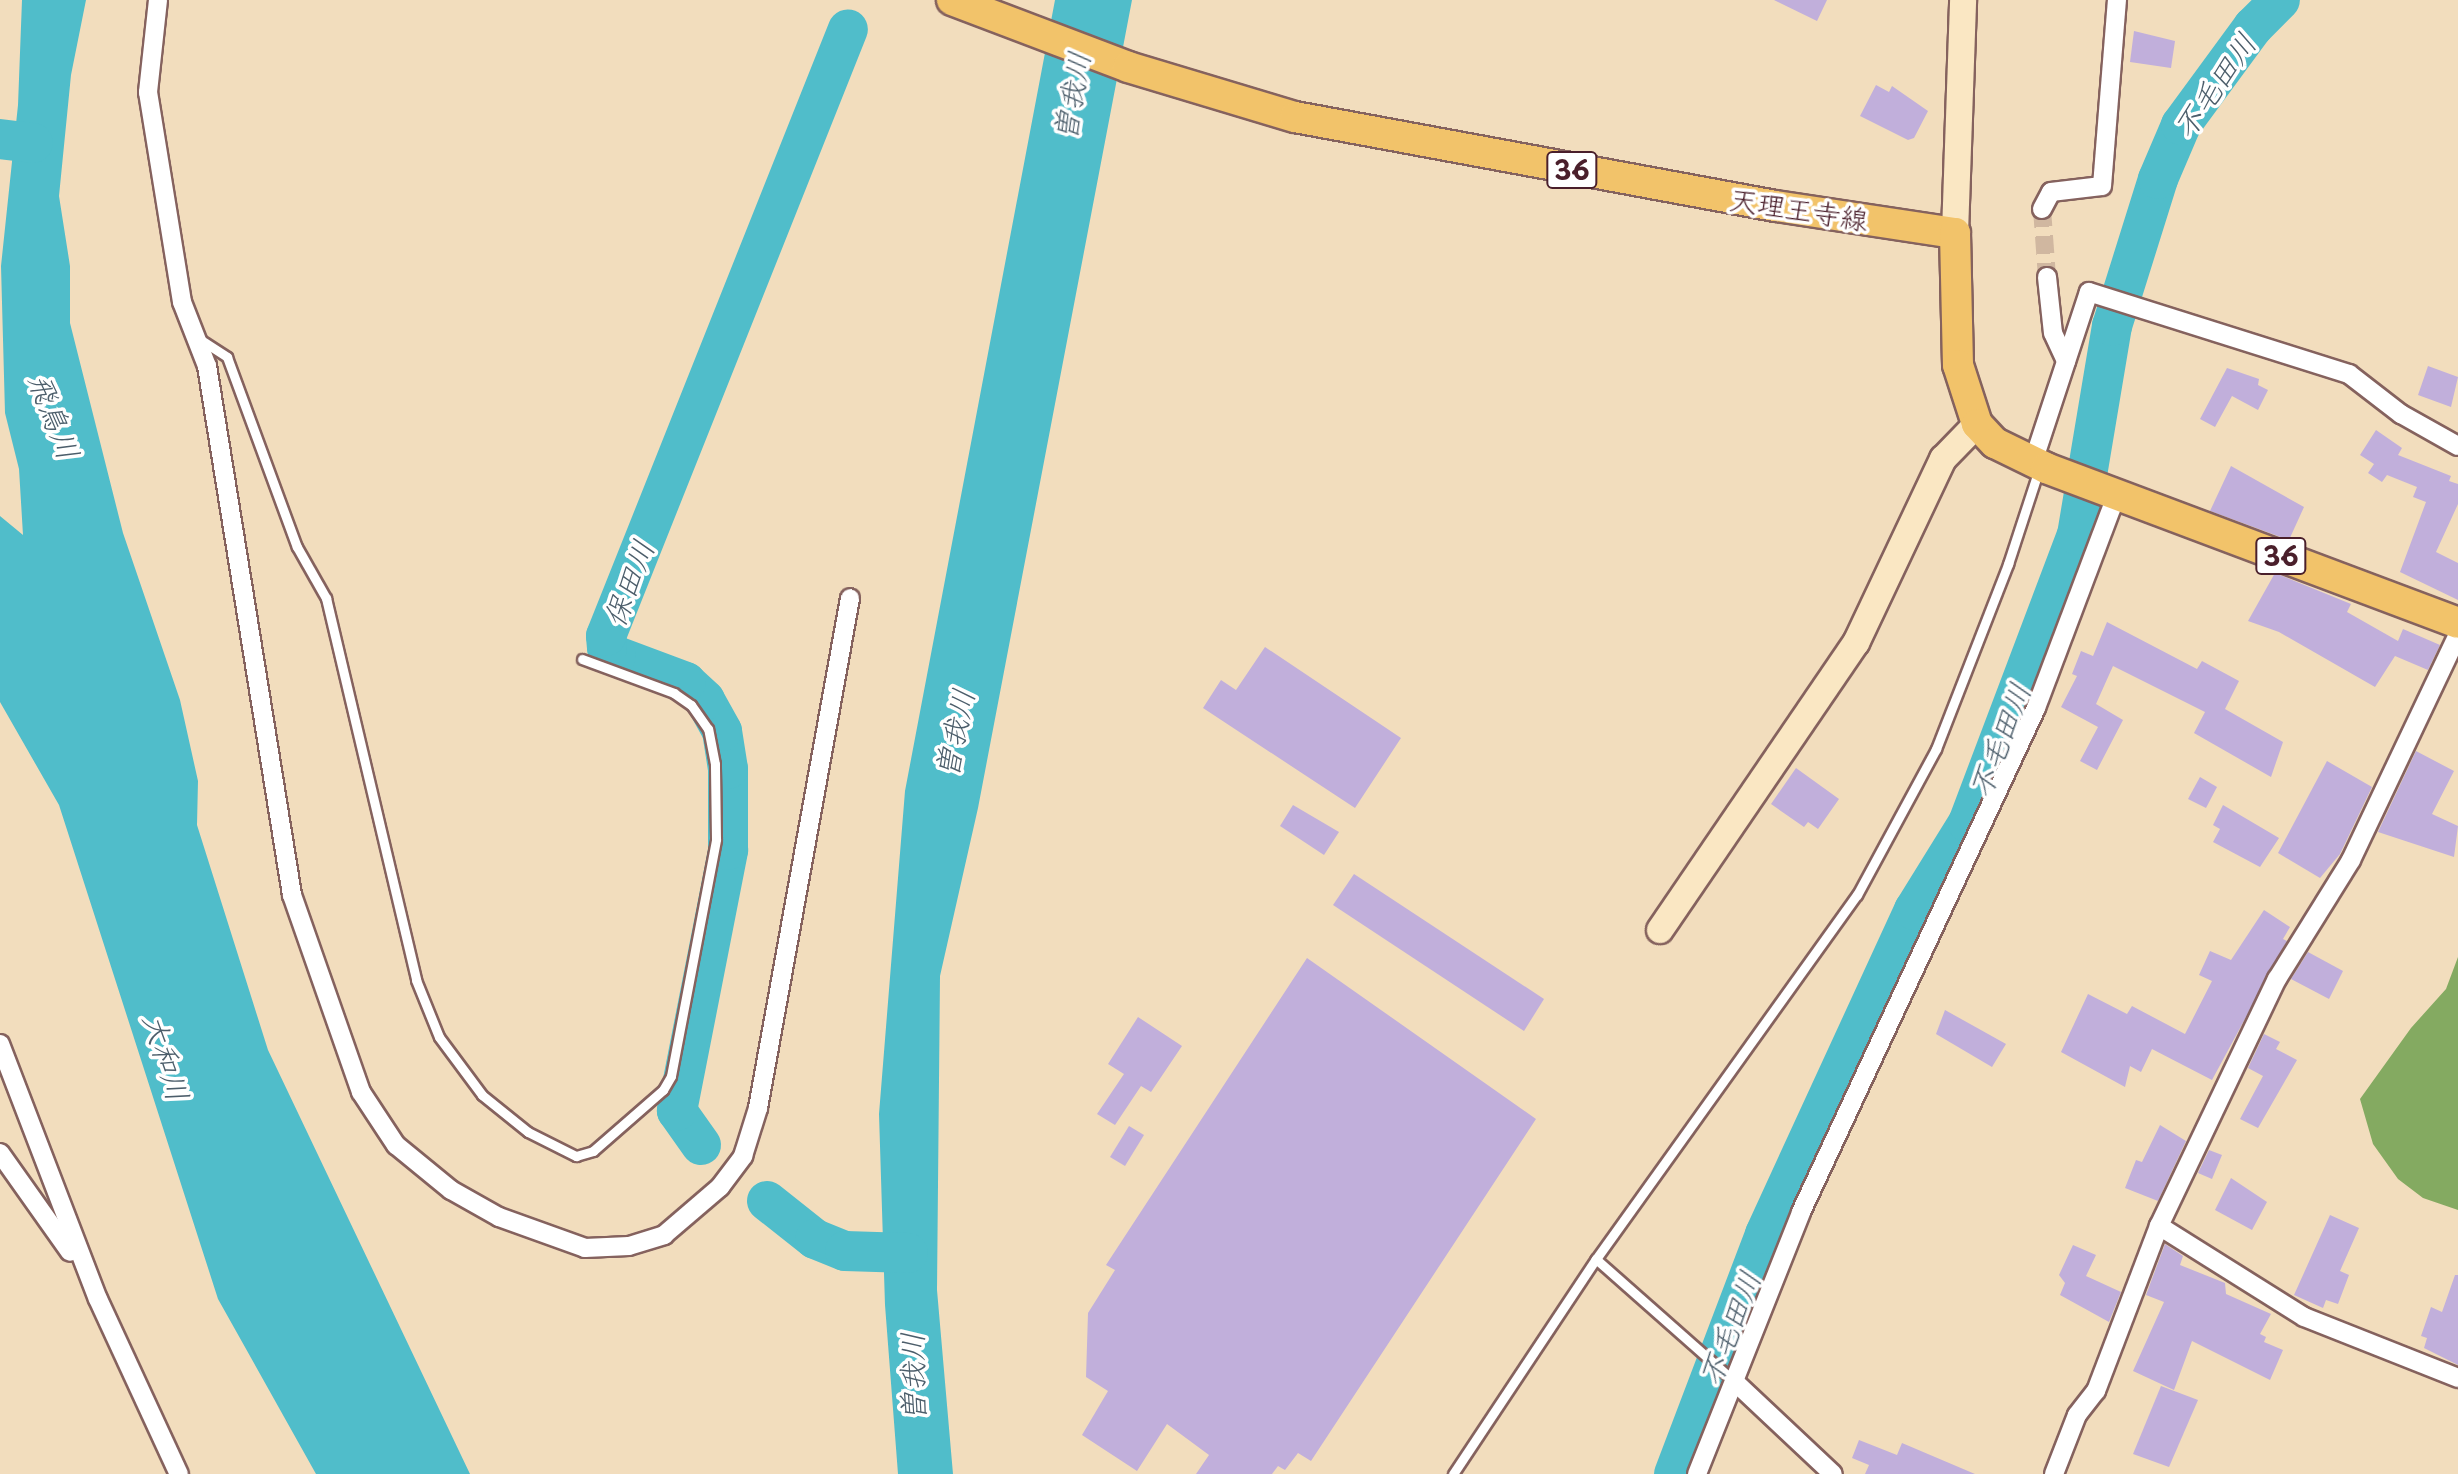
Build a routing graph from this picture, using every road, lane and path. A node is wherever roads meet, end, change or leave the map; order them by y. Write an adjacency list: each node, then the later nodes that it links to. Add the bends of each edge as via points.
1 (158, 0): 8 (street, via 148,92 182,302)
2 (1963, 0): 6 (street)
3 (2117, 0): 5 (street, via 2102,186 2051,192)
4 (960, 4): 6 (main road, 天理王寺線 / 36, via 1193,88 1380,135)
5 (2042, 209)
6 (1955, 233): 10 (main road, via 1955,337 1965,395)
7 (2047, 277): 9 (street, via 2053,333)
8 (195, 336): 14 (street, via 207,366 255,641 251,667 292,895 308,951 361,1092 396,1145 451,1190 499,1217 585,1248 629,1246 664,1235 720,1187 743,1156 758,1108); 17 (lane, via 227,357 297,547 326,598 416,980 439,1037 482,1095 528,1132 576,1156 593,1151 663,1090 671,1076 716,839 715,764 708,729 691,705 674,693)
9 (2066, 361): 11 (street, via 2089,292 2349,374 2401,414); 12 (street)
10 (1977, 424): 12 (main road, 36, via 1995,443); 18 (street, via 1943,459 1856,643)
11 (2458, 446)
12 (2036, 464): 13 (main road, 36); 22 (lane, via 2008,564 1936,749 1857,895)
13 (2110, 492): 15 (main road, 36); 25 (street, via 2036,708 1801,1212)
14 (850, 598)
15 (2458, 623)
16 (2458, 635): 21 (street, via 2351,860 2277,979)
17 (582, 659)
18 (1660, 930)
19 (0, 1044): 23 (street)
20 (0, 1153): 23 (street, via 51,1220)
21 (2159, 1226): 24 (street, via 2304,1317); 30 (street, via 2096,1391 2077,1415)
22 (1596, 1259): 25 (lane); 27 (lane)
23 (98, 1299): 26 (street)
24 (2458, 1378)
25 (1735, 1382): 28 (street); 29 (street)
26 (179, 1474)
27 (1453, 1474)
28 (1697, 1474)
29 (1833, 1474)
30 (2054, 1474)

